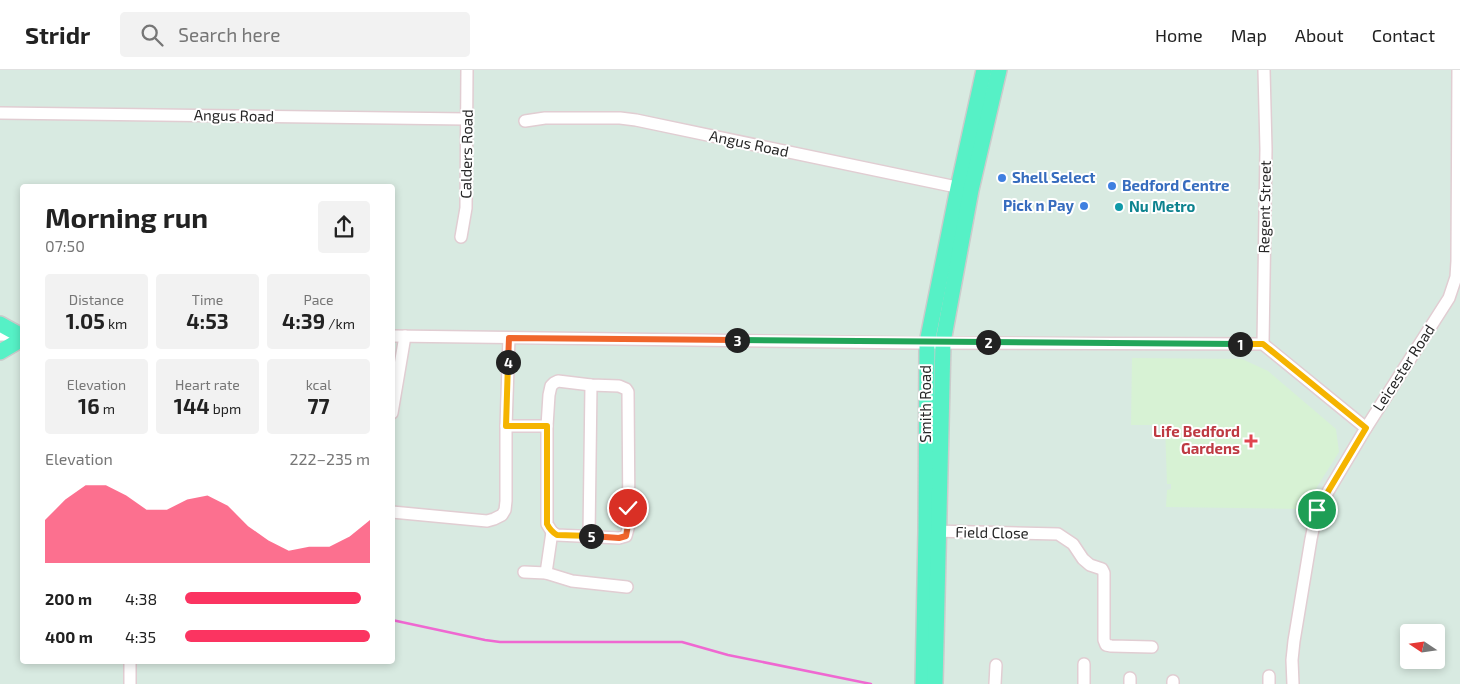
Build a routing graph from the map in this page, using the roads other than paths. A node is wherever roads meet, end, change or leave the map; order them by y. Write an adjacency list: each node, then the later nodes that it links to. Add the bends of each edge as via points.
1 (468, 70): 7 (street, Calders Road)
2 (984, 70): 9 (main road, Smith Road)
3 (999, 70): 9 (main road, Smith Road)
4 (1264, 70): 21 (street, Regent Street)
5 (1458, 70): 27 (street, Leicester Road, via 1455,284)
6 (0, 113): 7 (street, Angus Road)
7 (467, 119): 10 (street, Calders Road, via 466,208)
8 (525, 121): 9 (street, Angus Road, via 545,118 636,120)
9 (964, 189): 19 (main road, Smith Road); 20 (main road, Smith Road)
10 (461, 237)
11 (0, 324): 12 (main road)
12 (20, 335)
13 (0, 336): 14 (street)
14 (20, 336)
15 (395, 336): 16 (street)
16 (405, 336): 18 (street); 24 (street)
17 (20, 337): 22 (main road)
18 (509, 338): 19 (street); 25 (street)
19 (926, 342): 20 (street); 30 (main road, Smith Road)
20 (943, 342): 21 (street); 30 (main road, Smith Road)
21 (1263, 344): 27 (street)
22 (0, 352)
23 (591, 385): 26 (street, via 564,381 554,383 549,390); 31 (street); 31 (street, via 624,387 628,392 628,525 624,537)
24 (395, 395)
25 (506, 426): 26 (street); 28 (street, via 506,501 505,510 499,517 487,521)
26 (547, 426): 29 (street, via 547,524)
27 (1366, 428): 44 (street, Leicester Road, via 1317,510 1294,641)
28 (395, 512)
29 (552, 532): 31 (street); 33 (street)
30 (933, 532): 35 (street, Field Close, via 1058,534 1073,544 1083,559 1102,569 1106,644); 40 (main road, Smith Road); 41 (main road, Smith Road)
31 (589, 536)
32 (524, 572): 33 (street)
33 (546, 573): 34 (street, via 572,581)
34 (627, 587)
35 (1152, 647)
36 (130, 664): 39 (street)
37 (1084, 664): 43 (street)
38 (996, 665): 42 (street)
39 (130, 684)
40 (923, 684)
41 (935, 684)
42 (996, 684)
43 (1084, 684)
44 (1293, 684)

